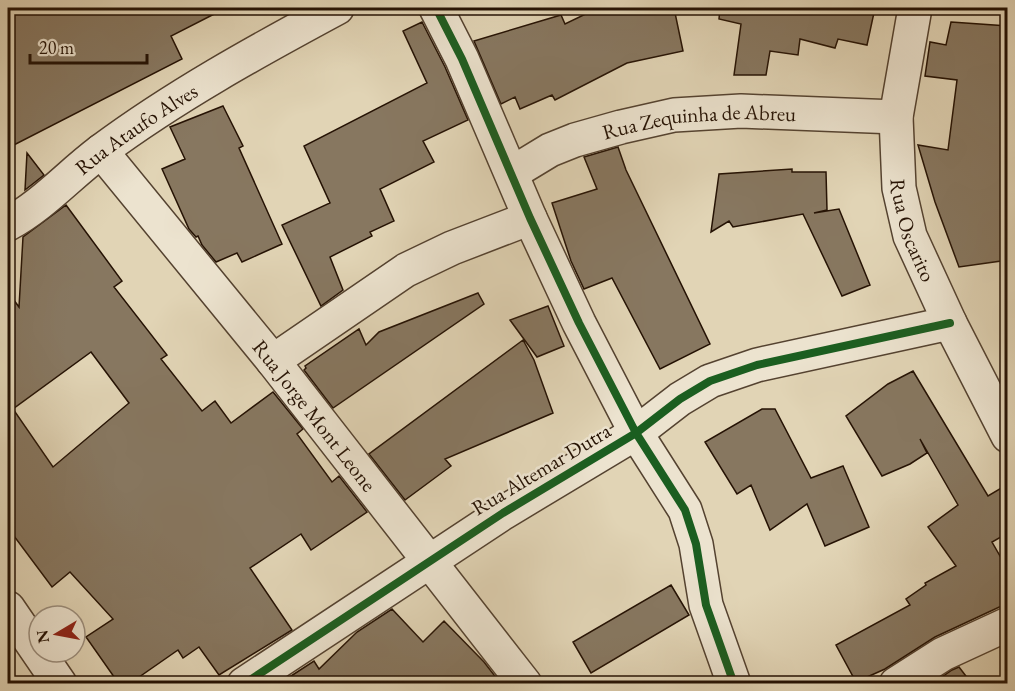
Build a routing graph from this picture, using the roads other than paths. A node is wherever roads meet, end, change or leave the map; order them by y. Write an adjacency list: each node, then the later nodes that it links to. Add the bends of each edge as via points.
1 (337, 8): 5 (street, Rua Ataufo Alves, via 264,47)
2 (436, 8): 6 (street)
3 (915, 8): 4 (street, Rua Oscarito)
4 (896, 117): 6 (street, Rua Zequinha de Abreu, via 741,111 674,116 575,140); 9 (street, Rua Oscarito, via 899,188 910,236)
5 (100, 152): 8 (street, Rua Ataufo Alves, via 27,214); 10 (street, Rua Jorge Mont Leone)
6 (512, 173): 7 (street)
7 (530, 218): 10 (street, via 406,270); 11 (street)
8 (8, 224)
9 (950, 323): 11 (street, Rua Altemar Dutra, via 756,364 710,381); 12 (street, Rua Oscarito)
10 (273, 361): 13 (street, Rua Jorge Mont Leone)
11 (636, 433): 13 (street, Rua Altemar Dutra); 19 (street, via 685,510 696,544 706,605)
12 (1008, 436)
13 (428, 561): 17 (street, Rua Altemar Dutra); 18 (street, Rua Jorge Mont Leone)
14 (8, 608): 16 (street)
15 (1008, 624): 20 (street, via 943,654)
16 (60, 684)
17 (244, 684)
18 (525, 684)
19 (734, 684)
20 (896, 684)

